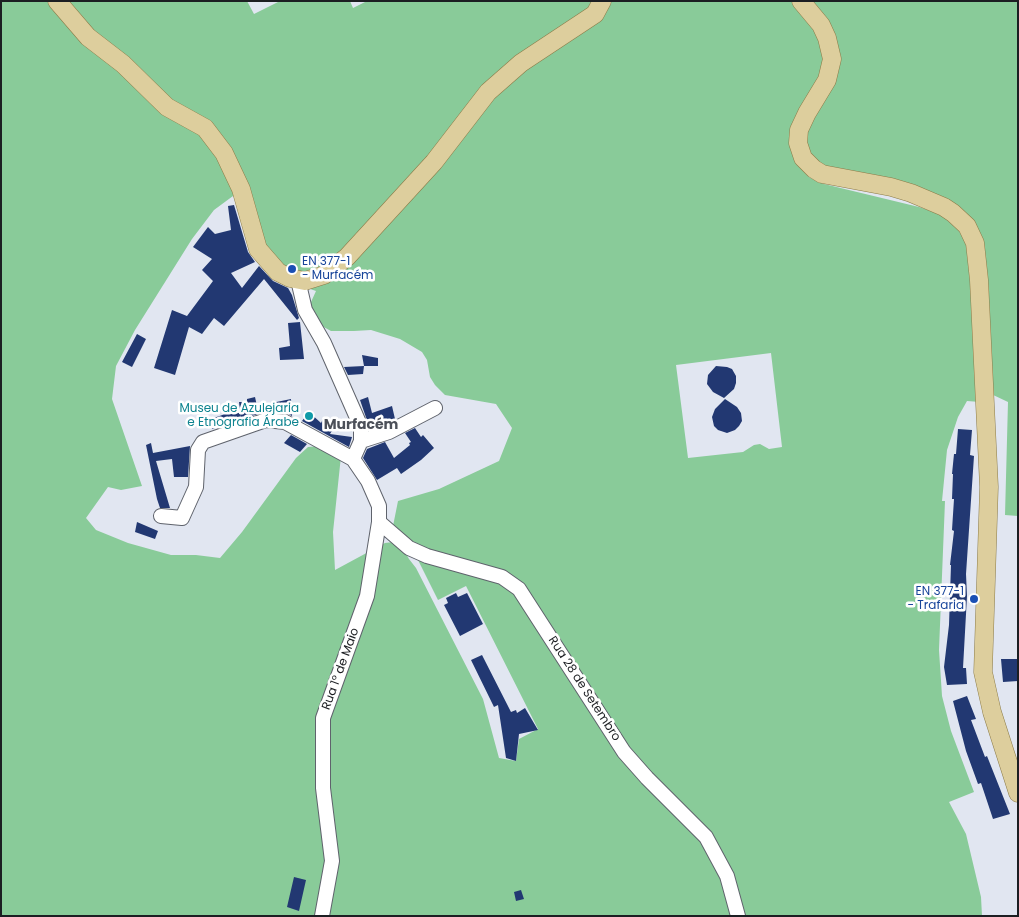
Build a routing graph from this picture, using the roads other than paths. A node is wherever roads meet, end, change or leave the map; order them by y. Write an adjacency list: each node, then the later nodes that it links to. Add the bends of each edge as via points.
1 (57, 1): 4 (main road, via 88,37 123,64 167,107 205,128 224,153 241,189 258,249 278,272)
2 (602, 1): 4 (main road, via 595,14 521,64 488,92 434,162 347,256 324,275)
3 (801, 1): 10 (main road, via 821,25 832,59 827,80 799,130 798,142 803,158 822,174 891,187 944,207 967,226 975,243 989,487 983,672)
4 (298, 280): 6 (street, via 305,310 324,343 361,427)
5 (435, 408): 6 (street, via 389,432)
6 (360, 441): 7 (street)
7 (353, 459): 8 (street, via 285,422 266,420 203,442 198,450 196,487 182,518); 9 (street, Rua 1º de Maio, via 368,481 378,506)
8 (161, 516)
9 (379, 522): 11 (street, Rua 1º de Maio, via 367,596 323,718 323,788 332,861); 12 (street, Rua 28 de Setembro, via 409,548 502,577 519,589 624,752 706,837 727,876)
10 (1018, 793)
11 (322, 916)
12 (738, 916)

